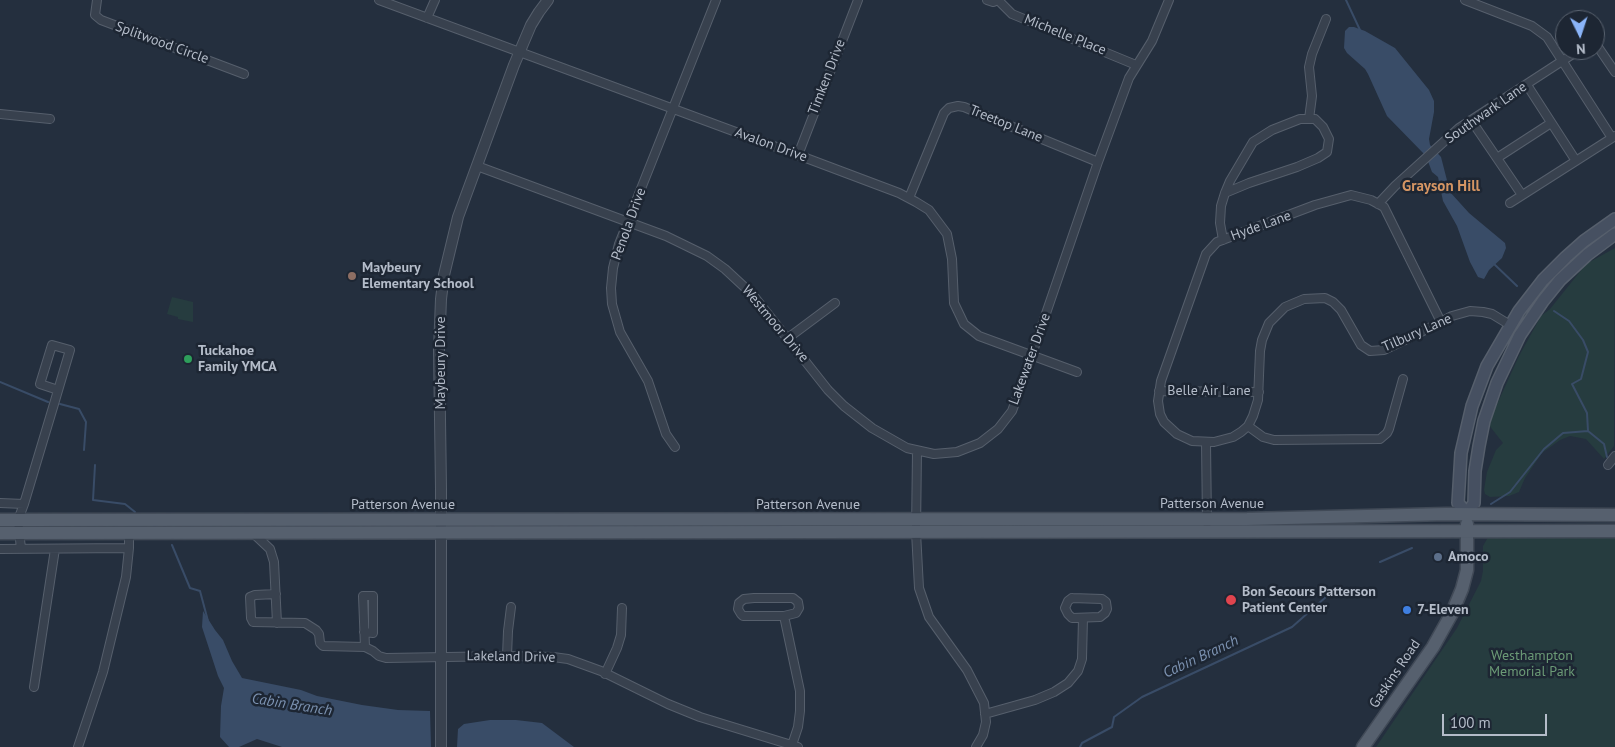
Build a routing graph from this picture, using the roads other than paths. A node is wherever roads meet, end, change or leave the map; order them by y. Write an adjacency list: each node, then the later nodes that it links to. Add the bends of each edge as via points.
1 (97, 0): 18 (street, Splitwood Circle, via 95,14 101,20)
2 (379, 0): 11 (street, Avalon Drive)
3 (435, 0): 11 (street)
4 (548, 0): 13 (street, Maybeury Drive, via 531,25)
5 (716, 0): 20 (street, Penola Drive)
6 (858, 0): 27 (street, Timken Drive)
7 (987, 0): 8 (street, Michelle Place)
8 (998, 0): 16 (street, Michelle Place, via 1012,14)
9 (1169, 0): 16 (street, Lakewater Drive, via 1152,41)
10 (1465, 0): 15 (street, via 1532,26 1547,37)
11 (427, 18): 13 (street, Avalon Drive)
12 (1326, 19): 23 (street, via 1309,67 1312,96)
13 (520, 52): 20 (street, Avalon Drive); 31 (street, Maybeury Drive)
14 (1605, 57): 17 (street)
15 (1563, 61): 19 (street, Southwark Lane); 26 (street)
16 (1136, 65): 30 (street, Lakewater Drive)
17 (1615, 72)
18 (244, 74)
19 (1526, 85): 24 (street, Southwark Lane); 25 (street)
20 (673, 108): 27 (street, Avalon Drive); 38 (street, Penola Drive)
21 (0, 114): 22 (street)
22 (50, 119)
23 (1309, 119): 32 (street, via 1300,118 1253,142); 32 (street, via 1315,119 1323,127 1329,140 1327,152 1297,167)
24 (1471, 120): 28 (street); 36 (street, Southwark Lane, via 1444,141)
25 (1551, 123): 28 (street); 29 (street)
26 (1613, 137): 29 (street)
27 (798, 155): 34 (street, Avalon Drive)
28 (1497, 158): 33 (street)
29 (1576, 161): 33 (street)
30 (1098, 162): 34 (street, Treetop Lane, via 958,106 944,113); 45 (street, Lakewater Drive)
31 (477, 166): 38 (street, Westmoor Drive); 65 (street, Maybeury Drive, via 452,236 441,299)
32 (1225, 193): 40 (street, via 1220,206)
33 (1522, 196): 35 (street)
34 (909, 198): 45 (street, Avalon Drive, via 929,210 947,234 954,303 964,324 979,336)
35 (1510, 203)
36 (1378, 204): 40 (street, Hyde Lane, via 1351,196 1315,205); 42 (street, via 1393,224)
37 (1615, 219): 43 (main road, via 1555,267)
38 (628, 222): 44 (street, Westmoor Drive, via 686,244 724,268 753,295); 53 (street, Penola Drive, via 613,268 614,312 620,332 648,381 666,434)
39 (1615, 234): 59 (main road, via 1560,280 1520,335 1500,375 1486,414 1475,471 1474,503)
40 (1223, 240): 49 (street, Hyde Lane, via 1206,254)
41 (836, 302): 44 (street)
42 (1440, 322): 43 (street, Tilbury Lane, via 1470,311 1492,314); 50 (street, Tilbury Lane, via 1384,350 1370,351 1362,345 1341,310 1332,302 1325,298 1304,299 1285,307 1269,323 1260,351)
43 (1510, 325): 59 (main road, via 1482,379 1464,434 1458,503)
44 (788, 338): 54 (street, Westmoor Drive, via 844,406 872,428)
45 (1032, 355): 46 (street, Avalon Drive); 54 (street, Lakewater Drive, via 1012,411 998,430 980,443 957,452 934,454)
46 (1077, 372)
47 (1403, 379): 51 (street, via 1389,429 1380,439 1274,440 1263,437)
48 (58, 390): 48 (street, via 70,350 52,345 40,384); 58 (street)
49 (1159, 391): 50 (street, Belle Air Lane); 52 (street, Hyde Lane, via 1160,414 1170,429 1185,438)
50 (1259, 392): 51 (street, Tilbury Lane)
51 (1248, 426): 52 (street, via 1233,436)
52 (1206, 442): 62 (street)
53 (675, 446)
54 (917, 451): 63 (street)
55 (1615, 456): 56 (street)
56 (1608, 464)
57 (0, 503): 58 (street)
58 (24, 504): 64 (street)
59 (1467, 514): 60 (main road, Patterson Avenue); 62 (main road, Patterson Avenue); 66 (main road, Gaskins Road)
60 (1615, 515)
61 (0, 520): 64 (main road, Patterson Avenue)
62 (1207, 525): 63 (main road, Patterson Avenue); 66 (main road, Patterson Avenue)
63 (916, 526): 65 (main road, Patterson Avenue); 87 (street, via 919,588 929,616 967,670 984,703)
64 (19, 527): 65 (main road, Patterson Avenue); 68 (main road, Patterson Avenue); 69 (main road, Patterson Avenue); 73 (street)
65 (441, 527): 70 (main road, Patterson Avenue); 84 (street, Maybeury Drive)
66 (1468, 531): 67 (main road, Patterson Avenue); 92 (main road, Gaskins Road, via 1467,570 1452,613)
67 (1615, 531)
68 (0, 533)
69 (128, 533): 70 (main road, Patterson Avenue); 71 (street)
70 (253, 533): 75 (street, via 272,552)
71 (129, 548): 74 (street); 89 (street, via 126,577 103,672)
72 (0, 549): 73 (street)
73 (21, 549): 74 (street)
74 (55, 549): 86 (street)
75 (276, 594): 80 (street); 80 (street, Lakeland Drive, via 252,595 250,618 253,622)
76 (511, 607): 83 (street)
77 (622, 608): 85 (street, via 621,635)
78 (784, 616): 78 (street, via 798,611 798,602 793,598 744,599 738,606 743,616); 88 (street, via 800,691)
79 (1083, 618): 79 (street, via 1072,618 1068,614 1065,608 1069,600 1097,598 1106,602 1105,614); 87 (street, via 1082,659 1078,671 1068,683 1035,700)
80 (277, 623): 82 (street, Lakeland Drive, via 306,623 316,630 320,643 325,646)
81 (364, 632): 82 (street)
82 (365, 647): 84 (street, Lakeland Drive, via 386,658)
83 (507, 656): 84 (street, Lakeland Drive); 85 (street, Lakeland Drive, via 568,659)
84 (441, 657): 90 (street, Maybeury Drive)
85 (605, 674): 88 (street, Lakeland Drive, via 700,717)
86 (34, 687)
87 (985, 714): 91 (street, via 983,735)
88 (795, 746)
89 (78, 747)
90 (441, 747)
91 (976, 747)
92 (1363, 747)

